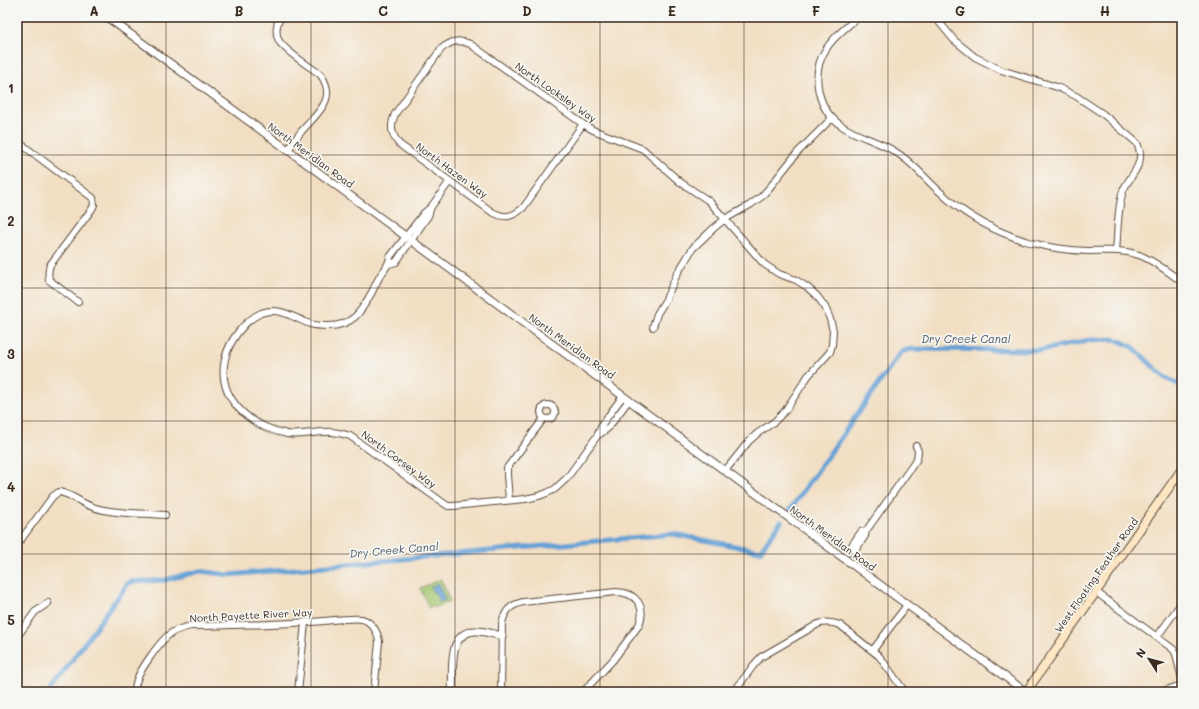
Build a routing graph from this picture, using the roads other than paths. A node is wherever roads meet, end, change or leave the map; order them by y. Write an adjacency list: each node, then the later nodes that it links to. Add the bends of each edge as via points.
1 (20, 17): 6 (main road)
2 (107, 17): 11 (street, North Meridian Road)
3 (280, 17): 11 (street, via 277,25 279,41 320,74 327,87 326,101)
4 (858, 17): 7 (street, via 832,41 819,65 818,90 823,105)
5 (935, 17): 15 (street, via 962,48 974,57 1001,70 1057,87 1076,96 1103,114 1137,143 1140,150 1139,164 1126,183 1121,197)
6 (17, 20)
7 (832, 118): 13 (street, via 797,153 761,197); 15 (street, via 847,129 901,155 950,201 996,229 1014,237 1052,247 1088,251)
8 (583, 124): 9 (street, North Locksley Way, via 470,44 457,41 449,43 440,51 395,114); 12 (street, North Hazen Way, via 523,208 509,217 492,212); 13 (street, North Locksley Way, via 643,150 680,182 706,199)
9 (391, 130): 12 (street, North Hazen Way, via 399,144)
10 (17, 141): 17 (street, via 93,198 92,209 48,269 49,280)
11 (288, 150): 14 (street, North Meridian Road)
12 (450, 180): 14 (street, via 431,207 428,216)
13 (725, 219): 18 (street, via 703,237 688,255 657,314); 23 (street, North Locksley Way, via 764,264 779,274 801,283 817,296 828,313 833,331 830,352 808,376 785,411 749,441)
14 (409, 239): 19 (street, North Meridian Road); 24 (street, North Corsey Way, via 396,262 389,264 380,276 361,311 351,320 338,326 318,326 290,314 271,311 253,318 236,335 224,360 228,394 240,412 272,430 288,434 338,432 350,436 448,506)
15 (1116, 250): 16 (street, via 1151,260)
16 (1182, 282)
17 (78, 302)
18 (653, 327)
19 (626, 398): 23 (street, North Meridian Road); 24 (street, North Corsey Way, via 608,428 597,436 567,478 555,489 540,496)
20 (544, 418): 24 (street, via 507,468)
21 (916, 446): 27 (street, via 917,459 866,531 861,532)
22 (1182, 469): 28 (main road, West Floating Feather Road)
23 (725, 471): 27 (street, North Meridian Road)
24 (509, 500)
25 (164, 515): 26 (street, via 101,510 59,492 53,496)
26 (17, 545)
27 (845, 559): 31 (street, North Meridian Road)
28 (1096, 592): 35 (street); 47 (main road, West Floating Feather Road)
29 (1182, 602): 35 (street)
30 (48, 603): 34 (street, via 35,612)
31 (907, 604): 36 (street); 47 (street, North Meridian Road)
32 (305, 623): 39 (street, North Payette River Way, via 191,626 180,629 163,641 141,670); 40 (street); 41 (street, North Payette River Way, via 360,619 369,623 377,632 379,642)
33 (502, 636): 42 (street, via 474,631 459,638 454,647); 43 (street); 44 (street, via 504,614 516,604 616,592 629,594 641,608 639,625 613,660)
34 (17, 637)
35 (1157, 637): 37 (street, via 1169,645 1176,654)
36 (874, 650): 45 (street, via 840,625 824,622 769,652 757,662); 46 (street)
37 (1182, 679)
38 (1182, 685): 48 (street)
39 (135, 692)
40 (298, 692)
41 (374, 692)
42 (452, 692)
43 (501, 692)
44 (583, 692)
45 (734, 692)
46 (905, 692)
47 (1026, 692)
48 (1160, 692)

